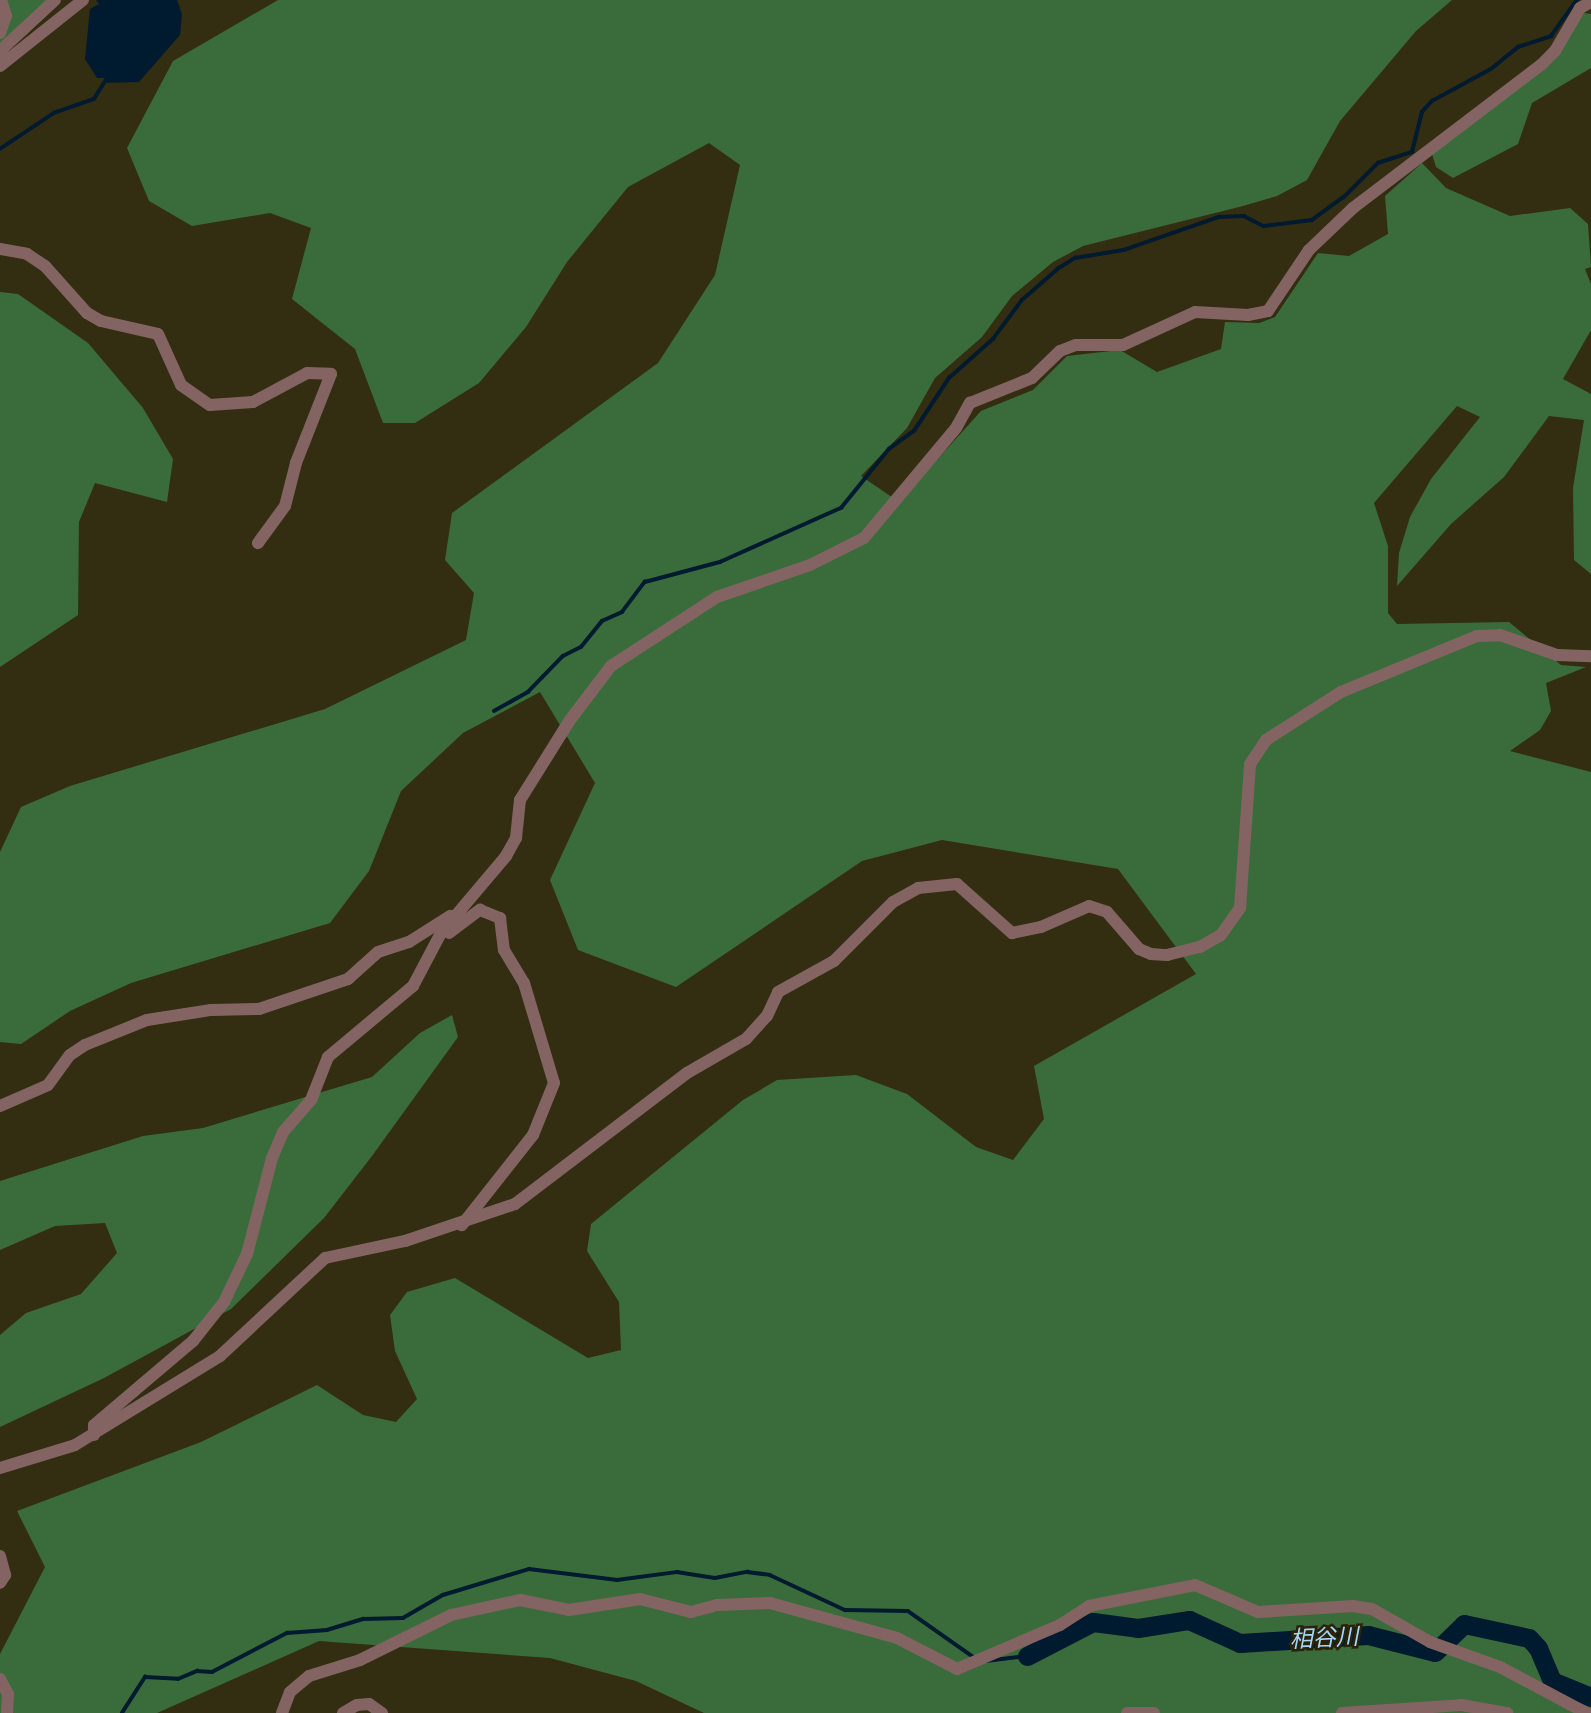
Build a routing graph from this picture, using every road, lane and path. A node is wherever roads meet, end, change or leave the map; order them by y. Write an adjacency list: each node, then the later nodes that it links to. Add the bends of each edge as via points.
1 (1, 0): 5 (street, via 6,16)
2 (55, 0): 6 (street, via 2,49)
3 (83, 0): 6 (street)
4 (1591, 2): 10 (street, via 1580,8 1555,51 1541,65 1458,125 1318,242 1268,311 1248,315 1195,312 1124,345 1076,345 1060,351 1032,379 970,403 956,428 864,538 810,565 716,597 611,666 570,720 520,800 511,847)
5 (0, 33)
6 (2, 64)
7 (0, 249): 8 (street, via 27,254 46,266 87,313 101,321 158,334 181,385 210,405 253,402 307,373 331,374 296,463 285,506)
8 (258, 543)
9 (1591, 656): 13 (street, via 1557,655 1500,635 1477,636 1341,692 1266,740 1250,764 1240,908 1222,935 1200,947 1151,954 1139,949 1107,912 1089,906 1041,927 1012,933 957,884 918,888 893,902 834,961 778,992 767,1016 746,1039 687,1073 516,1204)
10 (460, 910): 11 (street); 12 (street, via 409,942 378,953 348,979 258,1009 211,1010 147,1020 85,1045 70,1055 48,1085)
11 (441, 933): 13 (street, via 451,932 480,910 500,918 504,950 524,983 554,1083 533,1135); 14 (street, via 403,999 328,1056 311,1100 283,1132 247,1254 224,1303 192,1341 94,1424)
12 (0, 1106)
13 (462, 1225): 14 (street, via 325,1258 232,1348)
14 (94, 1435): 15 (street)
15 (0, 1468)
16 (0, 1556): 17 (street, via 5,1575)
17 (0, 1583)
18 (0, 1679): 19 (street, via 8,1694)
19 (7, 1713)
20 (282, 1713): 27 (street, via 290,1692 309,1676 360,1660 451,1615 520,1600 569,1609 640,1599 691,1612 717,1605 770,1604 897,1638 957,1669 1060,1625 1089,1606 1195,1585 1258,1612 1353,1605 1373,1609 1441,1647 1500,1667)
21 (343, 1713): 22 (street, via 357,1704 369,1704)
22 (382, 1713)
23 (1127, 1713): 24 (street)
24 (1154, 1713)
25 (1342, 1713): 26 (street, via 1461,1705)
26 (1507, 1713)
27 (1586, 1713)

